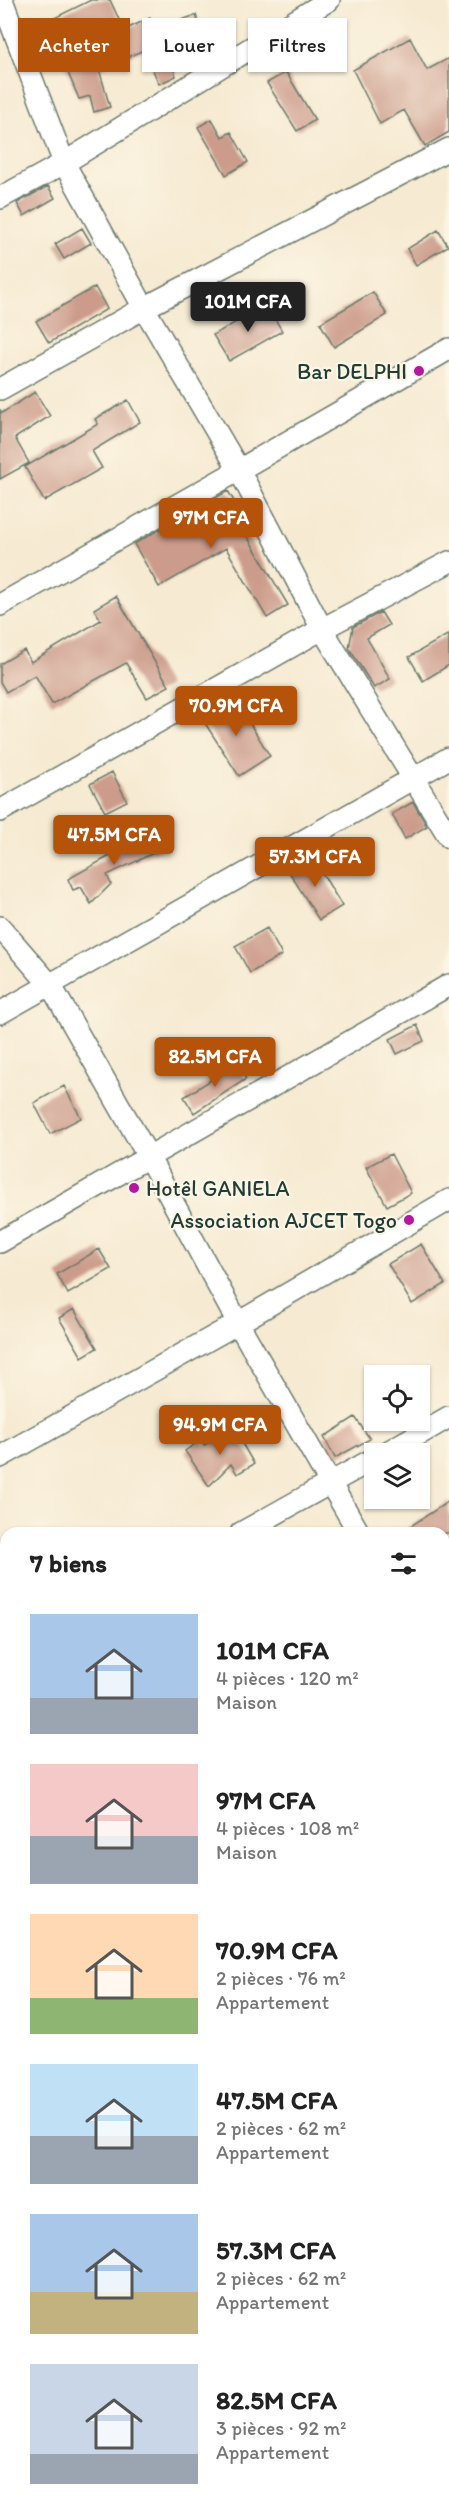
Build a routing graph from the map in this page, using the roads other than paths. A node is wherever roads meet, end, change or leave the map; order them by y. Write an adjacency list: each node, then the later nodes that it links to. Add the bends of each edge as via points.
1 (2, 0): 4 (street)
2 (329, 0): 4 (street)
3 (449, 149): 6 (street)
4 (64, 163): 5 (street); 6 (street)
5 (0, 198)
6 (144, 308): 8 (street); 9 (street)
7 (449, 349): 9 (street)
8 (0, 389)
9 (239, 470): 11 (street); 12 (street)
10 (449, 562): 12 (street)
11 (0, 606)
12 (322, 629): 14 (street); 15 (street)
13 (449, 758): 14 (street)
14 (413, 776): 16 (street); 19 (street)
15 (0, 811)
16 (449, 837)
17 (0, 927): 19 (street)
18 (449, 985): 21 (street)
19 (51, 986): 20 (street); 21 (street)
20 (0, 1013)
21 (148, 1156): 23 (street); 24 (street)
22 (449, 1200): 24 (street)
23 (0, 1242)
24 (238, 1323): 27 (street); 29 (street)
25 (449, 1417): 26 (street)
26 (403, 1443)
27 (0, 1457)
28 (364, 1464): 29 (street)
29 (331, 1483): 30 (street); 31 (street)
30 (252, 1527)
31 (356, 1527)

